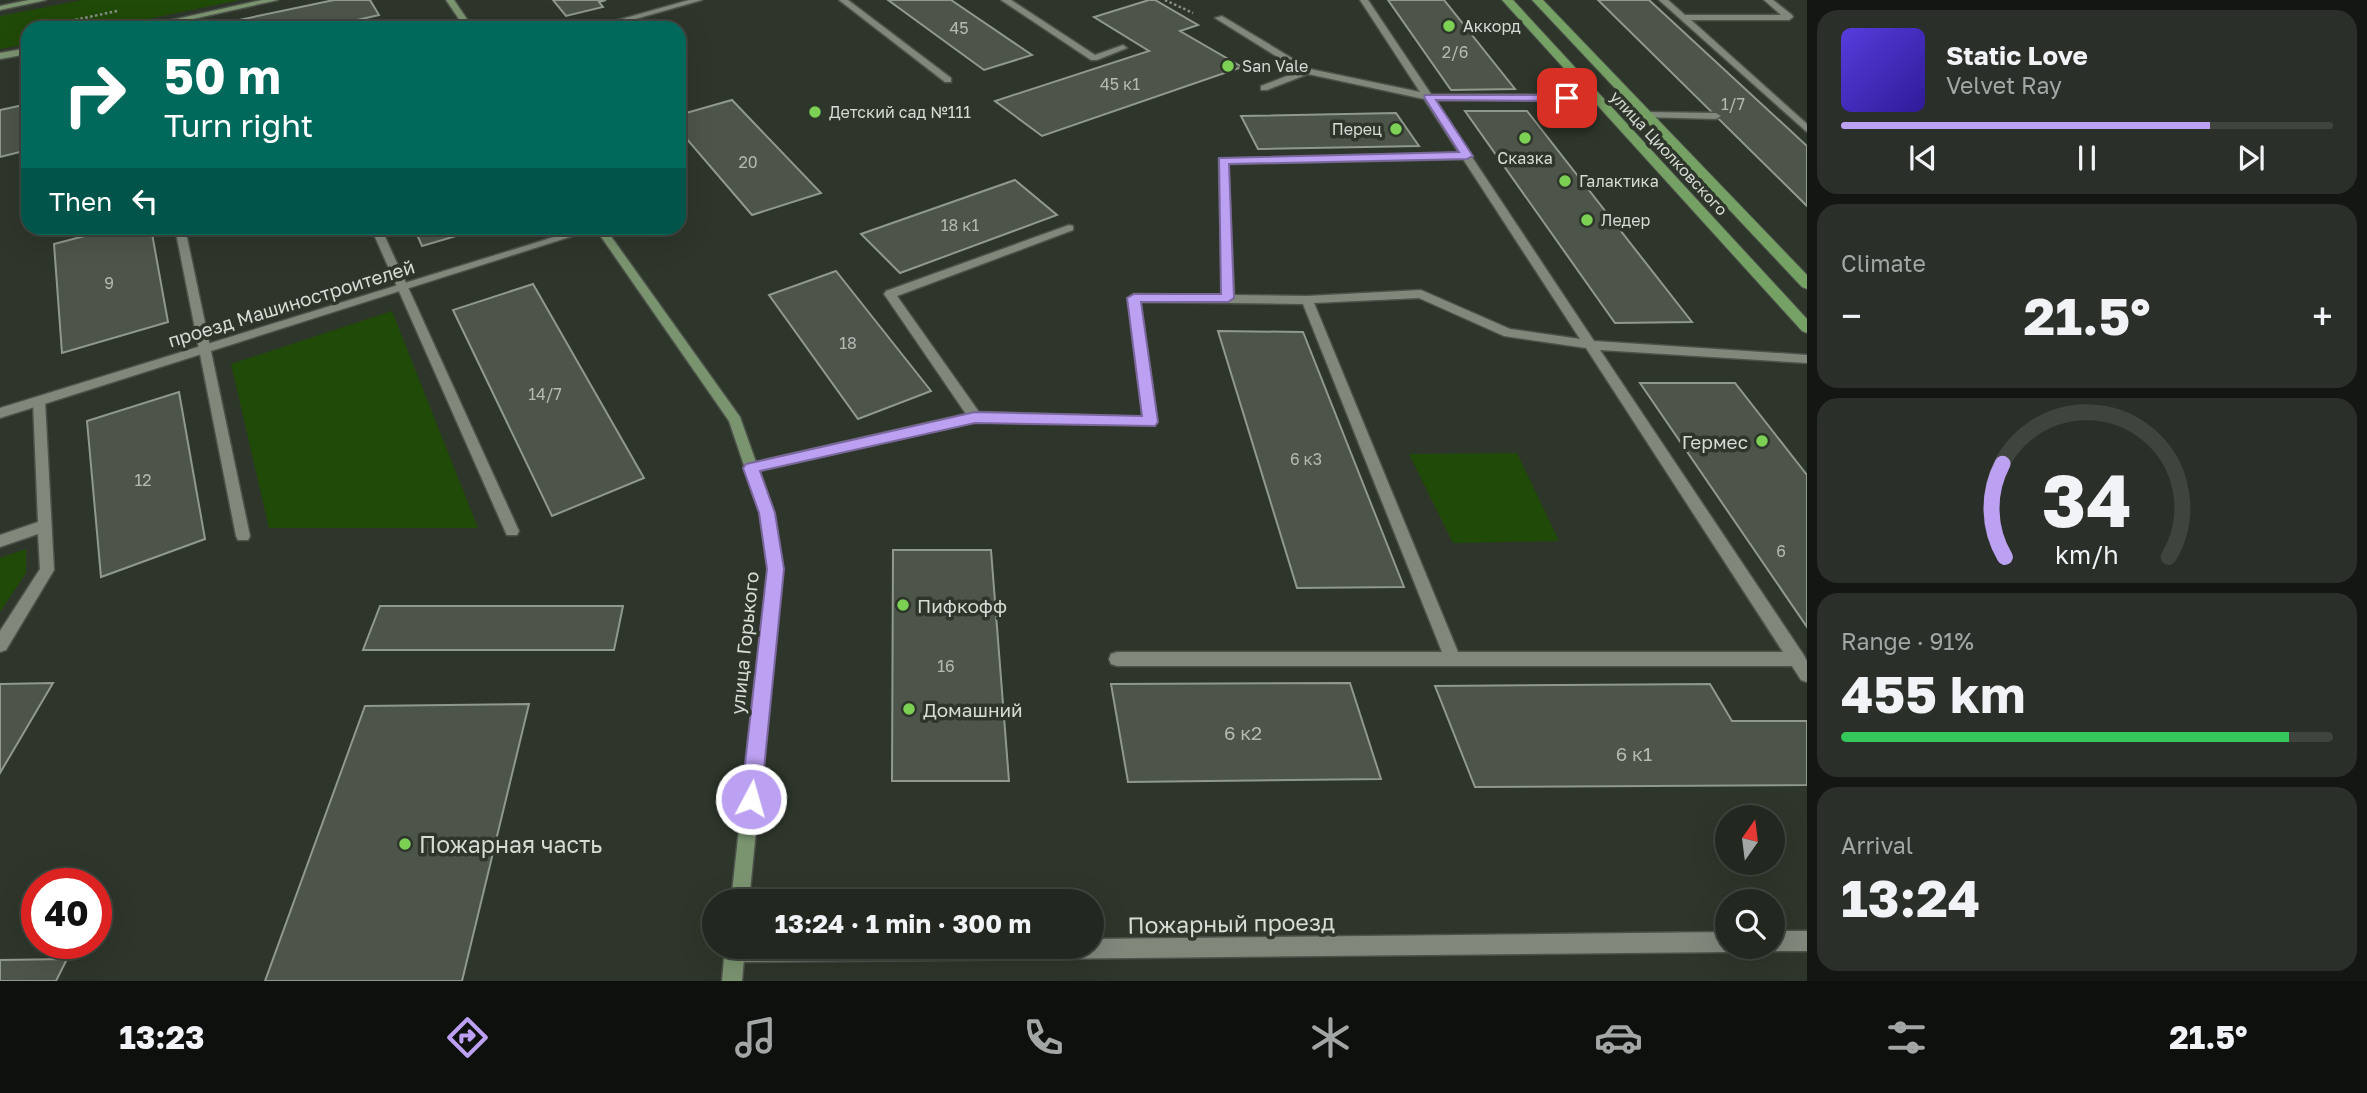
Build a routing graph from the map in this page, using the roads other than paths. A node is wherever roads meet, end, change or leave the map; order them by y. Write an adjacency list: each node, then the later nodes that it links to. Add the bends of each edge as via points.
1 (42, 0): 12 (street)
2 (274, 0): 16 (street)
3 (450, 0): 17 (street)
4 (698, 0): 18 (street)
5 (844, 0): 23 (street)
6 (1005, 0): 19 (street, via 1094,58)
7 (1364, 0): 25 (street)
8 (1507, 0): 26 (main road, улица Циолковского)
9 (1537, 0): 27 (main road, улица Циолковского)
10 (1664, 0): 15 (street)
11 (1768, 0): 15 (street, via 1789,17)
12 (30, 1): 13 (street)
13 (0, 8)
14 (1219, 18): 22 (street)
15 (1683, 18): 30 (street)
16 (174, 21)
17 (464, 21)
18 (620, 21)
19 (1124, 48)
20 (21, 52): 21 (street)
21 (0, 56)
22 (1307, 71): 24 (street); 25 (street)
23 (948, 80)
24 (1264, 88)
25 (1429, 97): 26 (street); 32 (street)
26 (1595, 98): 42 (main road, улица Циолковского)
27 (1645, 115): 28 (street); 38 (main road, улица Циолковского)
28 (1716, 116)
29 (1776, 117): 30 (street)
30 (1793, 117): 31 (street)
31 (1807, 129)
32 (1467, 156): 40 (street, via 1223,161); 43 (street)
33 (1069, 228): 48 (street, via 890,295)
34 (181, 235): 44 (street)
35 (379, 235): 39 (street)
36 (570, 235): 39 (street, проезд Машиностроителей)
37 (605, 235): 49 (street, улица Горького, via 735,420)
38 (1807, 284)
39 (401, 287): 44 (street, проезд Машиностроителей); 51 (street)
40 (1228, 298): 41 (street); 48 (street, via 1134,298 1150,422)
41 (1307, 300): 43 (street, via 1421,294 1508,333); 56 (street)
42 (1807, 328)
43 (1591, 345): 45 (street); 57 (street)
44 (204, 349): 46 (street, проезд Машиностроителей); 52 (street)
45 (1807, 359)
46 (39, 401): 47 (street, проезд Машиностроителей); 50 (street)
47 (0, 413)
48 (975, 417): 49 (street)
49 (751, 468): 59 (street, улица Горького, via 767,513 775,569)
50 (46, 525): 53 (street); 54 (street, via 47,570)
51 (512, 531)
52 (243, 536)
53 (0, 541)
54 (1, 641)
55 (1116, 659): 56 (street)
56 (1453, 659): 57 (street)
57 (1797, 659): 58 (street)
58 (1807, 675)
59 (741, 889)
60 (1785, 941): 61 (street)
61 (1807, 941)
62 (1715, 942): 63 (street, Пожарный проезд)
63 (1104, 946)
64 (734, 959): 65 (street)
65 (732, 981)

